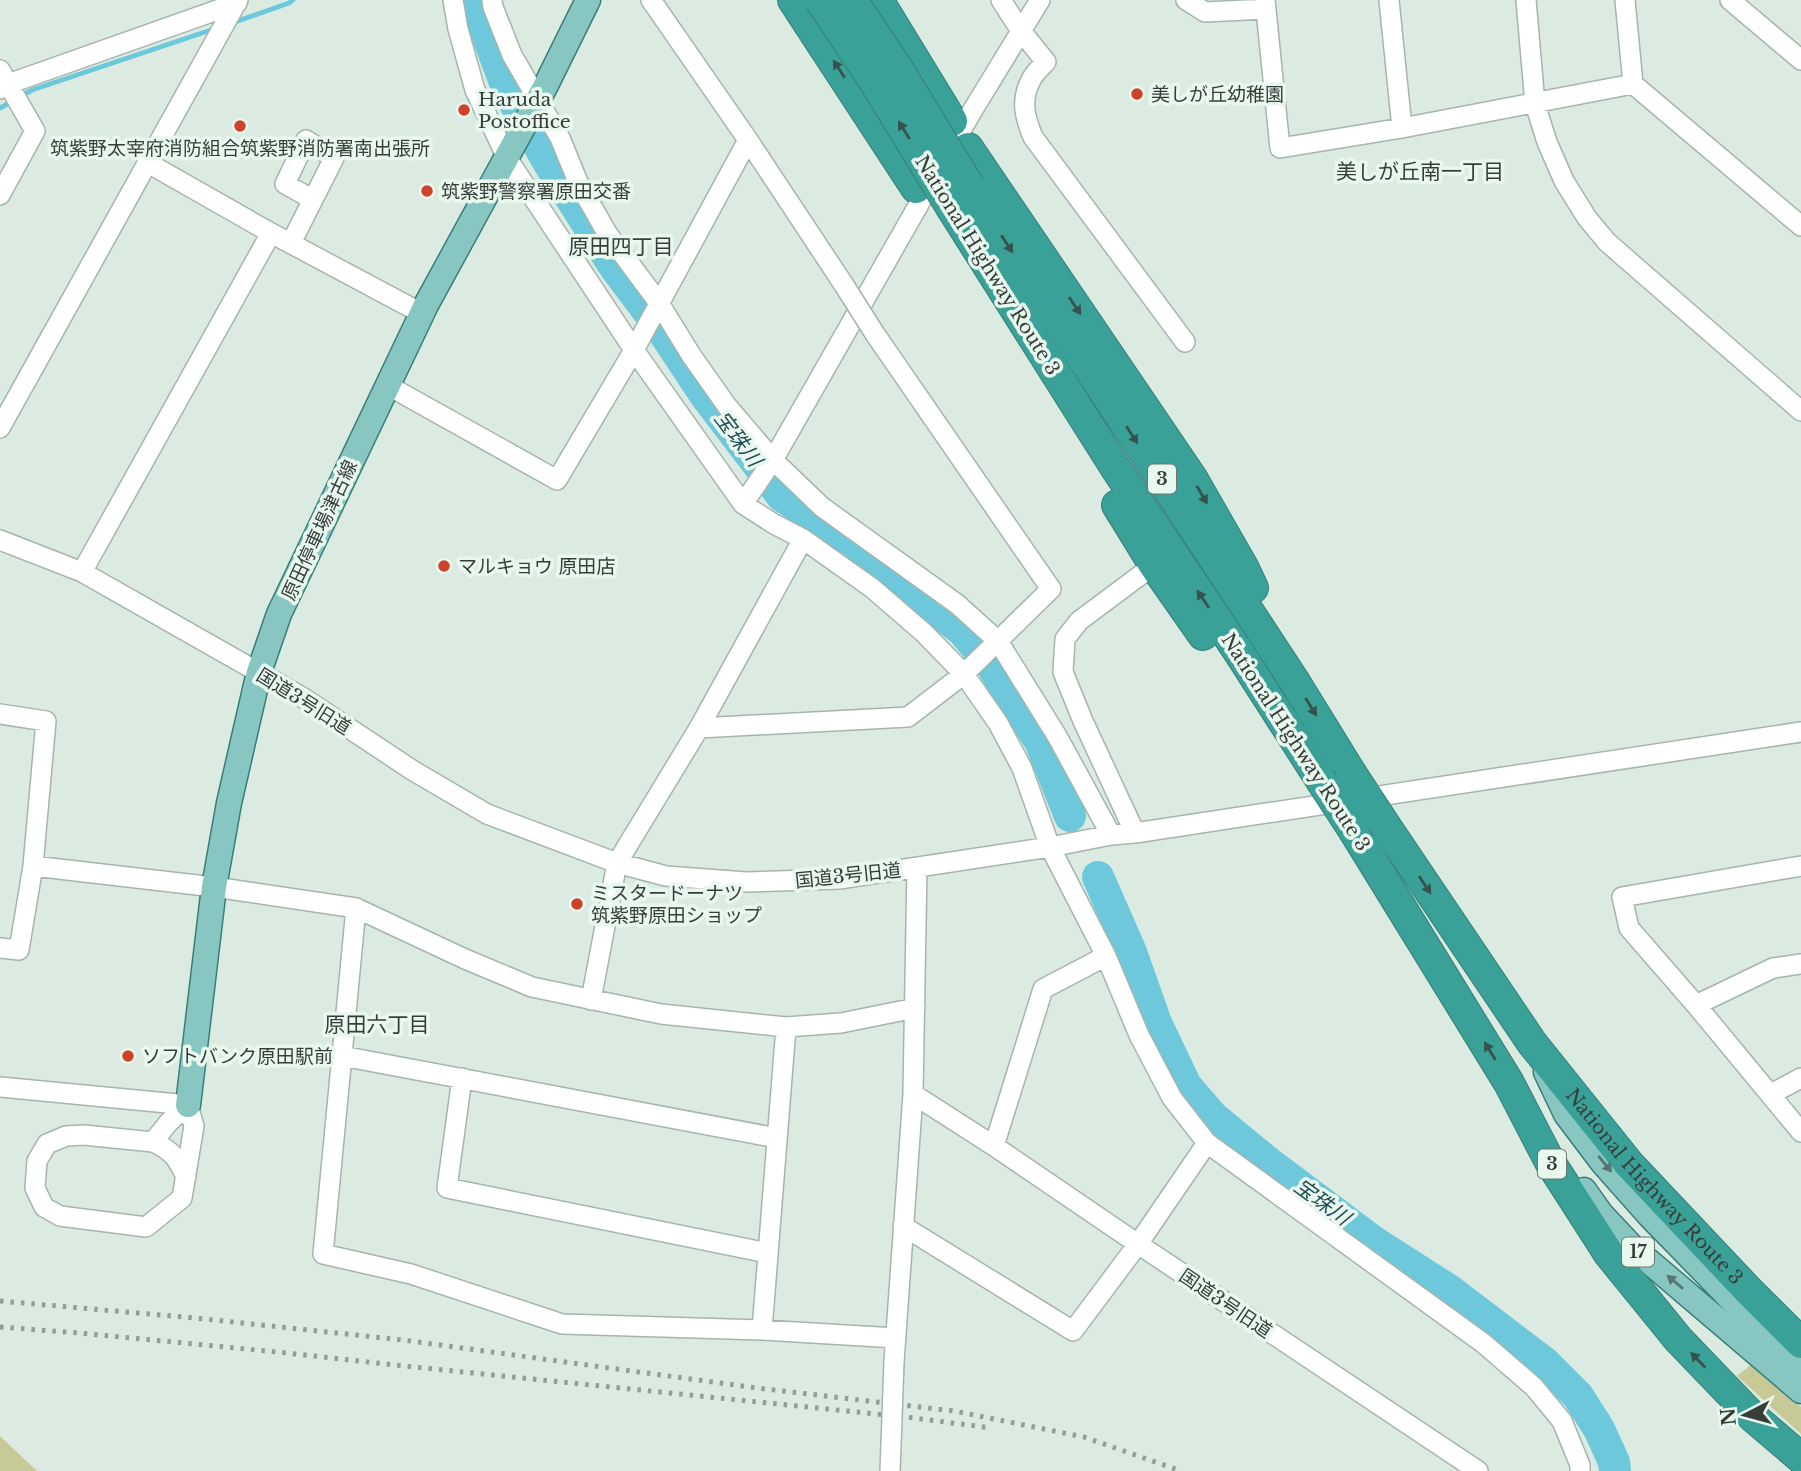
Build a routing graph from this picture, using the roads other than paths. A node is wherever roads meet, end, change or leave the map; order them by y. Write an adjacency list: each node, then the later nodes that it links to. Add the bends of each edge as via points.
1 (453, 0): 26 (street, via 475,90)
2 (492, 0): 22 (street, via 512,55)
3 (588, 0): 22 (main road, 原田停車場津古線)
4 (651, 0): 25 (street)
5 (793, 0): 30 (highway, one-way to 5, via 916,188)
6 (820, 0): 30 (highway, National Highway Route 3 / 3, one-way to 6, bridge)
7 (852, 0): 30 (highway, National Highway Route 3 / 3, bridge, via 898,69)
8 (878, 0): 51 (highway, one-way to 51, via 968,148 1192,478 1243,567)
9 (1001, 0): 18 (street)
10 (1040, 0): 18 (street)
11 (1186, 0): 17 (street, via 1205,12)
12 (1389, 0): 24 (street)
13 (1526, 0): 23 (street)
14 (1625, 0): 21 (street)
15 (1730, 0): 19 (street)
16 (237, 1): 20 (street); 27 (street)
17 (1265, 5): 24 (street, via 1280,148)
18 (1021, 31): 36 (street, via 1046,62 1031,80 1025,98 1032,137); 42 (street)
19 (1801, 60)
20 (3, 81): 28 (street, via 35,131)
21 (1633, 84): 23 (street); 31 (street)
22 (538, 100): 26 (main road, 原田停車場津古線); 34 (street, via 607,233)
23 (1535, 104): 24 (street); 40 (street, via 1564,181 1607,242)
24 (1402, 128)
25 (748, 140): 34 (street); 48 (street, bridge, via 1051,589)
26 (507, 158): 35 (main road, 原田停車場津古線); 37 (street)
27 (148, 163): 32 (street); 39 (street)
28 (0, 195)
29 (312, 199): 33 (street)
30 (953, 204): 46 (highway); 51 (highway, National Highway Route 3 / 3, one-way to 51); 55 (highway, National Highway Route 3 / 3, one-way to 30, via 1115,467)
31 (1801, 226)
32 (271, 233): 33 (street); 47 (street)
33 (292, 243): 35 (street)
34 (659, 303): 37 (street); 42 (street, via 727,406)
35 (423, 314): 38 (main road, 原田停車場津古線)
36 (1185, 342)
37 (634, 350): 38 (street, via 557,480); 43 (street)
38 (387, 385): 49 (main road, 原田停車場津古線, via 279,614)
39 (7, 401): 41 (street)
40 (1801, 411)
41 (0, 428)
42 (773, 460): 43 (street); 48 (street, via 822,507 957,604)
43 (743, 504): 44 (street)
44 (803, 539): 50 (street, via 872,588); 53 (street)
45 (0, 540): 47 (street, 国道3号旧道)
46 (1154, 565): 55 (highway, via 1273,729); 56 (street, via 1079,621 1065,639 1063,672)
47 (82, 572): 49 (street, 国道3号旧道)
48 (998, 641): 50 (street); 57 (street)
49 (259, 672): 59 (street, 国道3号旧道, via 487,814); 63 (main road, 原田停車場津古線)
50 (964, 674): 53 (street, via 908,717); 58 (street, via 1022,768)
51 (1293, 679): 72 (highway, National Highway Route 3 / 3, one-way to 72, bridge)
52 (0, 714): 60 (street, via 46,721)
53 (699, 728): 59 (street)
54 (1801, 732): 56 (street)
55 (1301, 748): 76 (highway, National Highway Route 3 / 3, one-way to 55, bridge)
56 (1135, 833): 57 (street)
57 (1111, 835): 58 (street)
58 (1050, 847): 62 (street); 66 (street)
59 (617, 863): 62 (street, 国道3号旧道, via 666,876 746,882 839,879); 68 (street)
60 (33, 866): 63 (street); 65 (street, via 19,950)
61 (1801, 866): 69 (street, via 1622,897 1629,928)
62 (916, 867): 70 (street, 国道3号旧道)
63 (214, 887): 64 (street); 80 (main road, 原田停車場津古線)
64 (356, 908): 68 (street, via 532,987); 73 (street)
65 (0, 948)
66 (1106, 956): 84 (street, via 1172,1098); 85 (street, via 1043,989)
67 (1801, 964): 69 (street, via 1773,968)
68 (591, 1000): 71 (street, via 661,1014)
69 (1696, 1005): 79 (street)
70 (915, 1008): 71 (street, via 841,1023); 78 (street, 国道3号旧道)
71 (786, 1027): 82 (street)
72 (1532, 1043): 92 (highway, National Highway Route 3 / 3, via 1629,1164); 93 (main road, 17, one-way to 93, via 1566,1114 1603,1163)
73 (342, 1056): 74 (street); 90 (street, via 323,1254 411,1274 562,1324)
74 (462, 1078): 82 (street); 89 (street, via 447,1188)
75 (1801, 1078): 79 (street)
76 (1509, 1083): 94 (main road, 17, one-way to 76, via 1632,1247 1601,1214); 95 (highway, National Highway Route 3 / 3, one-way to 76, via 1753,1417 1678,1339 1609,1254 1550,1161)
77 (0, 1087): 80 (street)
78 (913, 1094): 85 (street, 国道3号旧道); 87 (street)
79 (1771, 1094): 81 (street)
80 (188, 1105): 83 (street); 86 (street, via 194,1126)
81 (1801, 1132)
82 (777, 1138): 89 (street)
83 (153, 1142): 86 (street, via 177,1157); 86 (street, via 84,1135 47,1144 37,1161 35,1188 44,1207 60,1216 146,1227 182,1198)
84 (1207, 1143): 88 (street); 98 (street, via 1483,1343 1534,1387 1562,1421)
85 (995, 1146): 88 (street, 国道3号旧道)
86 (186, 1177)
87 (903, 1226): 88 (street, via 1073,1331); 91 (street)
88 (1138, 1244): 97 (street, 国道3号旧道)
89 (768, 1253): 90 (street)
90 (762, 1330): 91 (street)
91 (896, 1338): 96 (street, bridge)
92 (1801, 1343)
93 (1801, 1371)
94 (1801, 1391)
95 (1801, 1458)
96 (890, 1471)
97 (1478, 1471)
98 (1580, 1471)

